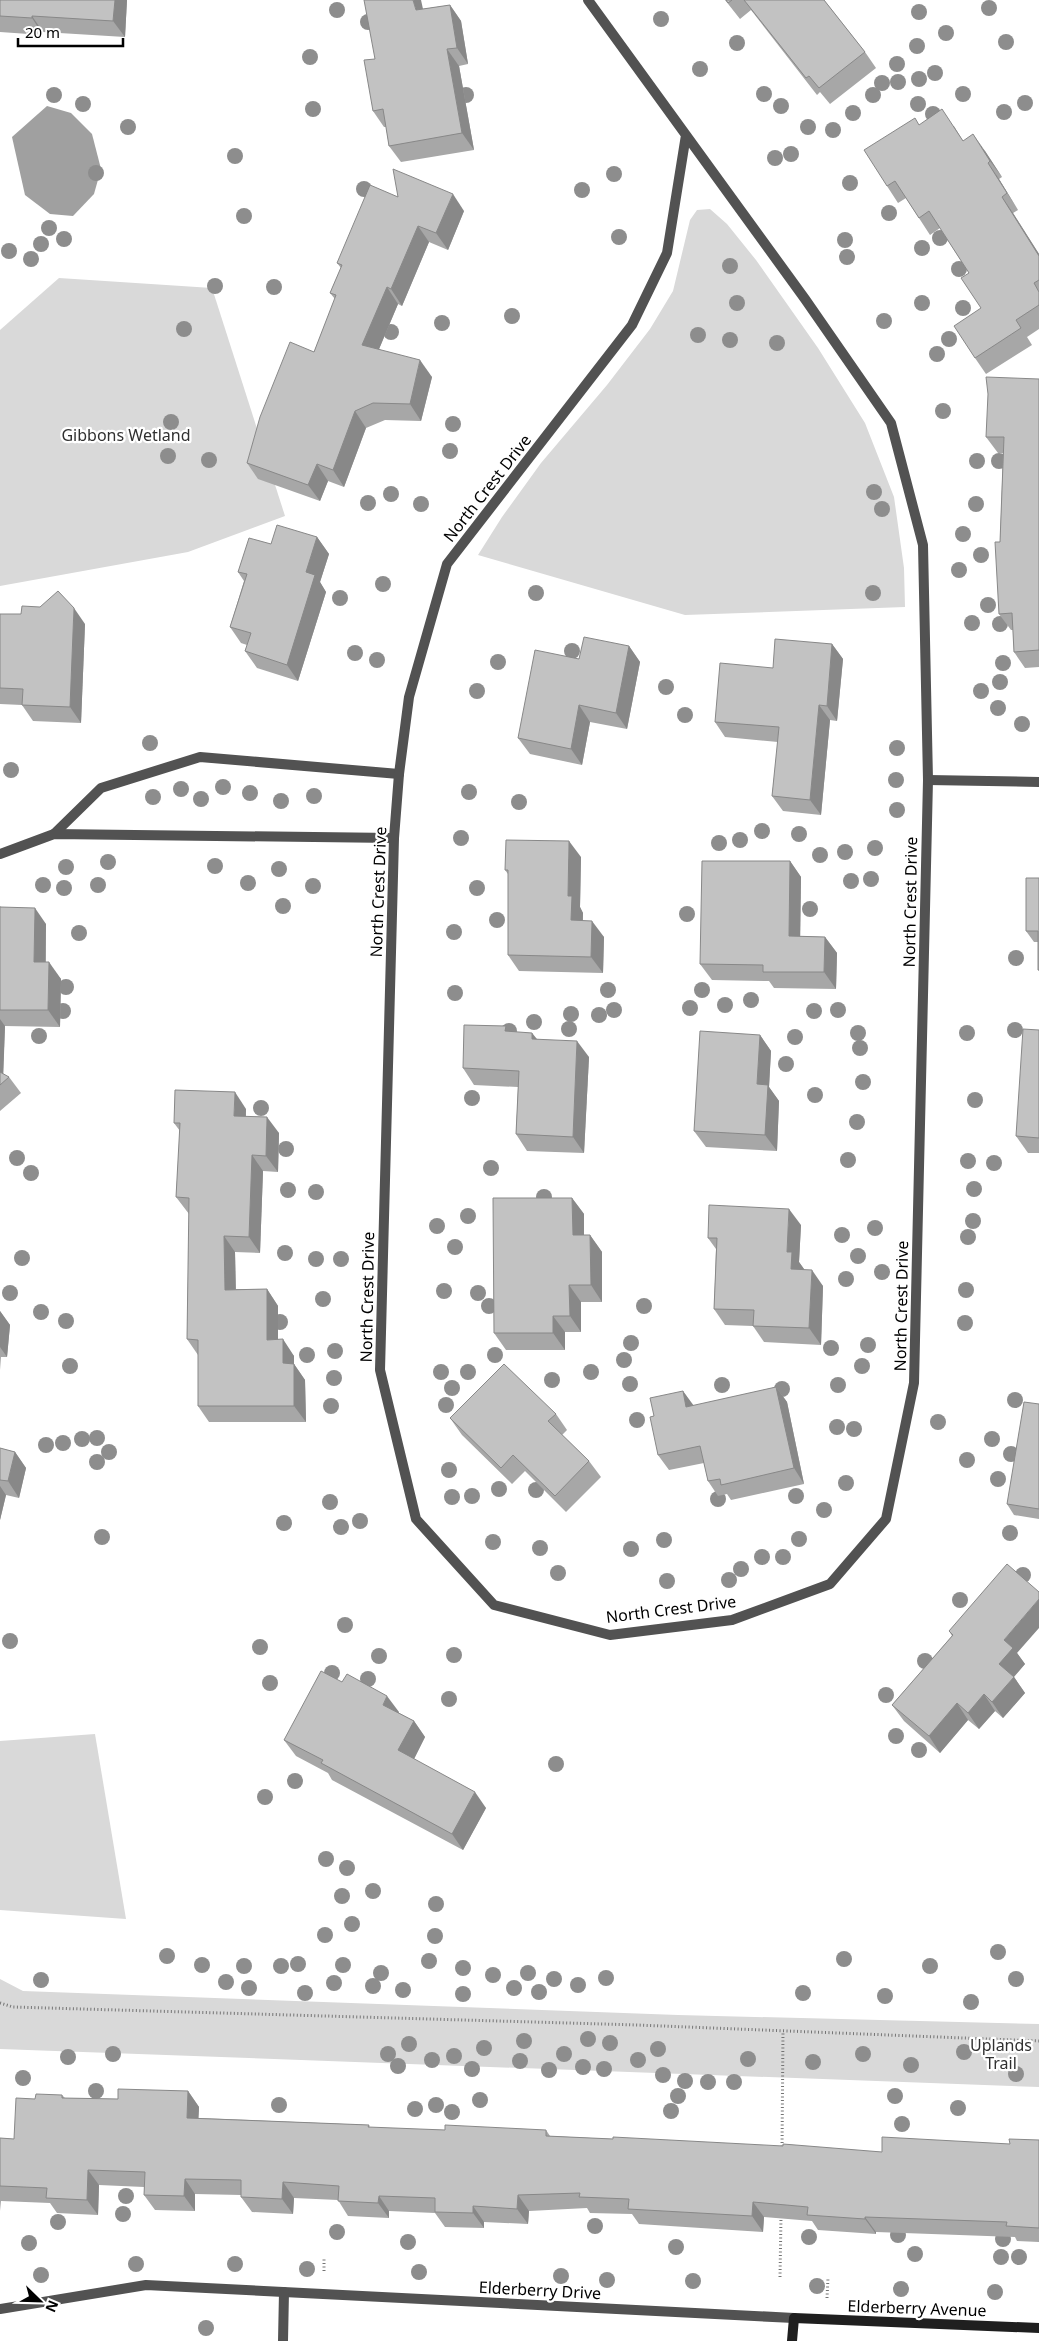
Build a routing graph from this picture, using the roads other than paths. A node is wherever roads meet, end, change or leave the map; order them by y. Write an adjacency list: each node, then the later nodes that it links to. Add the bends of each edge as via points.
1 (588, 0): 2 (street, North Crest Drive)
2 (686, 135): 3 (street, North Crest Drive, via 668,253 632,325 447,564 409,697); 4 (street, North Crest Drive, via 891,423 923,544)
3 (399, 774): 6 (street, via 200,757 101,788); 7 (street, North Crest Drive)
4 (928, 780): 5 (street); 7 (street, North Crest Drive, via 914,1382 886,1520 830,1584 732,1620 610,1635 494,1605 416,1519 380,1370)
5 (1039, 782)
6 (54, 834): 7 (street); 8 (street)
7 (394, 838)
8 (0, 854)
9 (284, 2292): 10 (street, Elderberry Drive, via 146,2285); 11 (street, Elderberry Drive); 13 (street)
10 (0, 2309)
11 (794, 2318): 12 (street, Elderberry Avenue); 14 (street)
12 (1039, 2328)
13 (283, 2341)
14 (792, 2341)

